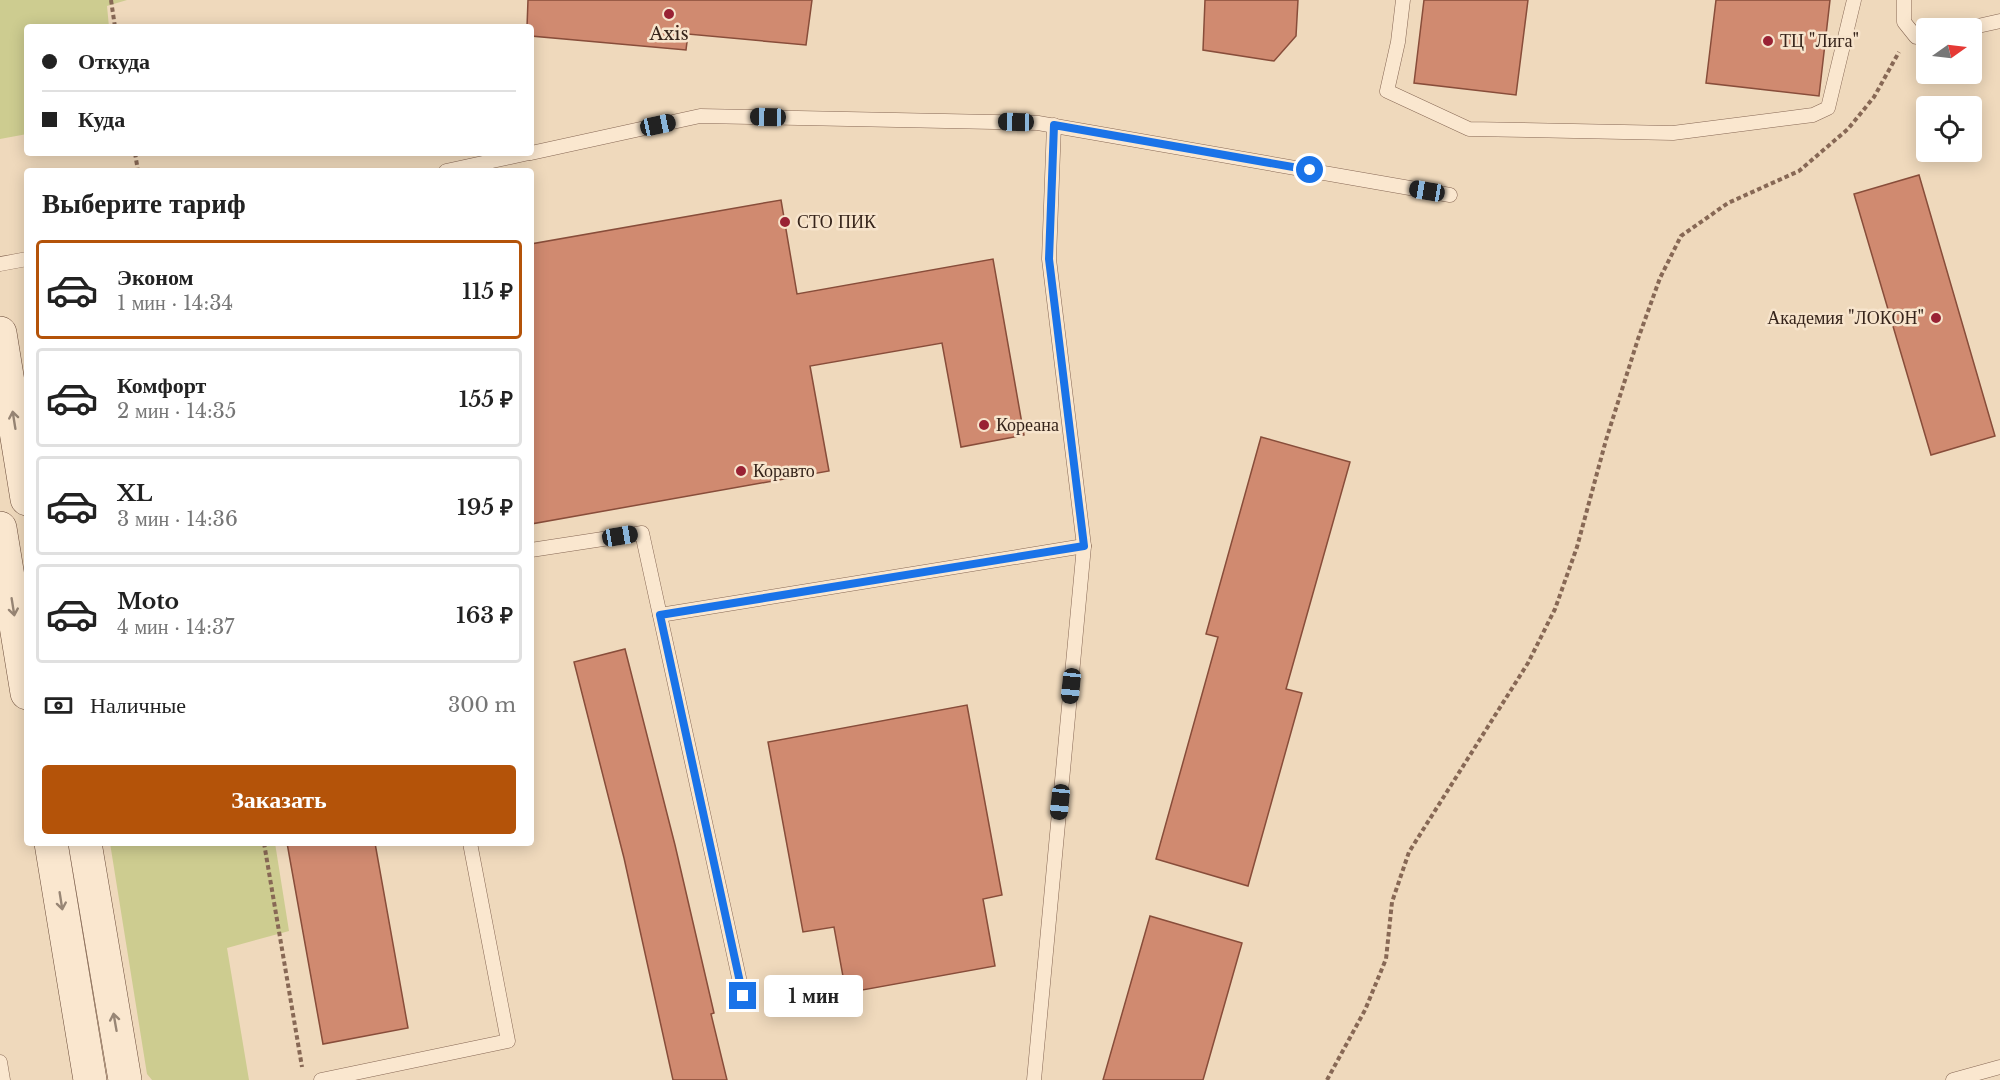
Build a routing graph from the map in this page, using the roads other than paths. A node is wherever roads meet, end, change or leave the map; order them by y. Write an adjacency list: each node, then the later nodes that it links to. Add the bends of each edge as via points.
1 (1403, 0): 2 (lane, via 1387,91 1469,129 1673,133 1813,115 1828,108)
2 (1854, 0)
3 (1904, 0): 6 (lane, via 1904,22)
4 (2000, 21): 5 (lane)
5 (1982, 25)
6 (1916, 37)
7 (1054, 125): 8 (lane, via 700,116); 11 (lane); 17 (lane, via 1049,259)
8 (534, 152)
9 (516, 156): 10 (lane)
10 (460, 168)
11 (1450, 195)
12 (24, 260): 13 (lane)
13 (0, 264)
14 (0, 333): 15 (main road, one-way to 14)
15 (24, 481)
16 (0, 528): 20 (main road, one-way to 20)
17 (1084, 546): 19 (lane); 31 (lane)
18 (534, 550): 19 (lane, via 642,532)
19 (660, 615): 24 (lane)
20 (24, 675)
21 (51, 846): 28 (main road, one-way to 28)
22 (86, 846): 29 (main road, one-way to 22)
23 (471, 846): 30 (lane, via 508,1041)
24 (743, 996)
25 (0, 1062): 27 (lane)
26 (2000, 1067): 32 (lane)
27 (3, 1080)
28 (90, 1080)
29 (125, 1080)
30 (321, 1080)
31 (1034, 1080)
32 (1953, 1080)

